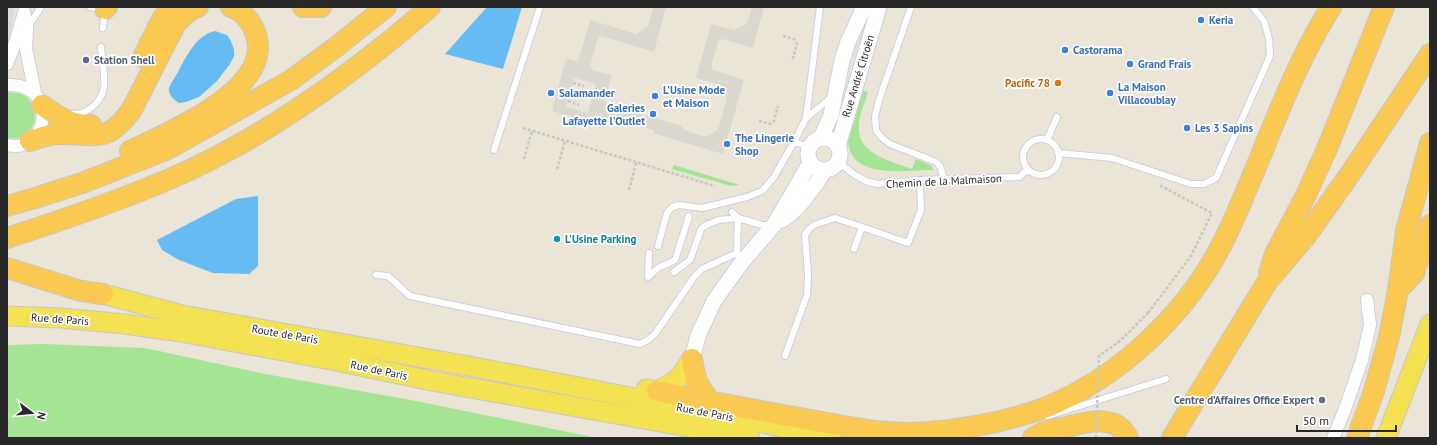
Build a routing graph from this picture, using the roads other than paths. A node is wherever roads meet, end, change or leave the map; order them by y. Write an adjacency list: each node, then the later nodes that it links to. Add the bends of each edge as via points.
1 (41, 7): 18 (lane)
2 (172, 7): 24 (highway, via 159,24 119,107 106,120 82,125 61,119)
3 (198, 7): 29 (highway, via 183,16 175,25 131,110 116,127 100,136 50,135)
4 (231, 7): 43 (highway, via 250,22 256,31 258,42 256,64 238,88 181,127 89,169)
5 (303, 7): 6 (highway)
6 (321, 7)
7 (386, 7): 43 (highway, via 291,80 231,115 168,149 82,183)
8 (430, 7): 51 (highway, via 405,29 314,97 246,140 172,178)
9 (540, 7): 35 (lane)
10 (820, 7): 26 (lane)
11 (864, 7): 23 (street, Rue André Citroën, via 848,42)
12 (879, 7): 33 (street, Rue André Citroën)
13 (911, 7): 41 (lane, via 879,100 875,117 876,130 890,144 936,162)
14 (1253, 7): 36 (lane, via 1264,21 1270,56 1216,178 1204,184 1190,184 1112,158)
15 (1331, 7): 72 (highway, via 1290,87 1225,238 1204,275 1153,336 1122,362 1084,388 1043,409)
16 (1384, 7): 60 (highway, via 1326,151 1275,254)
17 (24, 9): 18 (street); 21 (street)
18 (27, 28): 24 (street, via 26,49)
19 (101, 47): 24 (lane, via 104,86 99,101 88,110 77,114)
20 (1430, 54): 60 (highway, via 1306,236)
21 (7, 64)
22 (7, 85): 24 (street, via 27,87)
23 (836, 94): 26 (lane); 27 (street, Rue André Citroën, via 831,115)
24 (43, 103): 29 (street, via 42,125)
25 (1057, 117): 28 (lane)
26 (806, 118): 30 (lane)
27 (821, 138): 33 (street, via 833,141); 34 (street)
28 (1047, 140): 36 (lane, via 1052,143); 39 (lane, via 1035,140 1026,147 1023,158)
29 (30, 141): 32 (street, via 20,145)
30 (794, 142): 34 (lane); 52 (lane, via 774,177 762,191 702,208 679,205 672,207)
31 (1430, 143): 61 (highway, via 1406,232)
32 (7, 145)
33 (838, 146): 37 (street)
34 (809, 147): 38 (street)
35 (494, 150)
36 (1058, 154): 39 (lane, via 1055,168 1047,174 1037,174)
37 (838, 162): 40 (street); 42 (lane, Chemin de la Malmaison, via 855,175 877,184)
38 (810, 163): 40 (street, via 818,170); 48 (street)
39 (1028, 169): 41 (lane, Chemin de la Malmaison, via 1020,177)
40 (824, 171): 48 (street, via 789,216)
41 (944, 179): 42 (lane, Chemin de la Malmaison)
42 (920, 180): 50 (lane, via 921,210 908,243)
43 (35, 198): 44 (highway)
44 (7, 206)
45 (732, 212): 47 (lane)
46 (689, 216): 54 (lane, via 675,260 658,268 648,277)
47 (738, 218): 48 (lane, via 762,225); 55 (lane); 58 (lane, via 719,220 701,229 690,260)
48 (774, 225): 55 (street)
49 (1430, 225): 61 (highway, via 1414,273)
50 (862, 227): 53 (lane); 66 (lane, via 835,218 814,225 805,235 808,295)
51 (7, 238)
52 (658, 246)
53 (854, 249)
54 (649, 253)
55 (740, 258): 59 (lane, via 702,269 655,334 640,344 410,296 388,276); 67 (street, via 714,300 698,336)
56 (7, 259): 62 (street)
57 (7, 268): 62 (highway, via 81,291)
58 (674, 272)
59 (376, 275)
60 (1267, 282): 77 (highway)
61 (1398, 290): 79 (highway, via 1389,337 1374,391)
62 (102, 294): 68 (main road, Route de Paris, via 182,315)
63 (1367, 300): 78 (street, via 1370,325 1362,360)
64 (7, 316): 73 (main road, Rue de Paris, via 125,324 181,332 432,381)
65 (1430, 324): 80 (main road)
66 (785, 356)
67 (692, 359): 70 (main road, via 674,382); 71 (highway, via 698,387)
68 (468, 366): 70 (main road, via 525,368); 74 (main road, Rue de Paris)
69 (1166, 379): 72 (lane, via 1047,416)
70 (657, 391): 71 (highway)
71 (710, 401): 72 (highway, via 843,426 910,433 942,432)
72 (1025, 414)
73 (750, 438)
74 (832, 438)
75 (1033, 438): 76 (highway, via 1045,432 1090,421 1102,421 1119,428)
76 (1128, 438)
77 (1172, 438)
78 (1333, 438)
79 (1357, 438)
80 (1386, 438)

